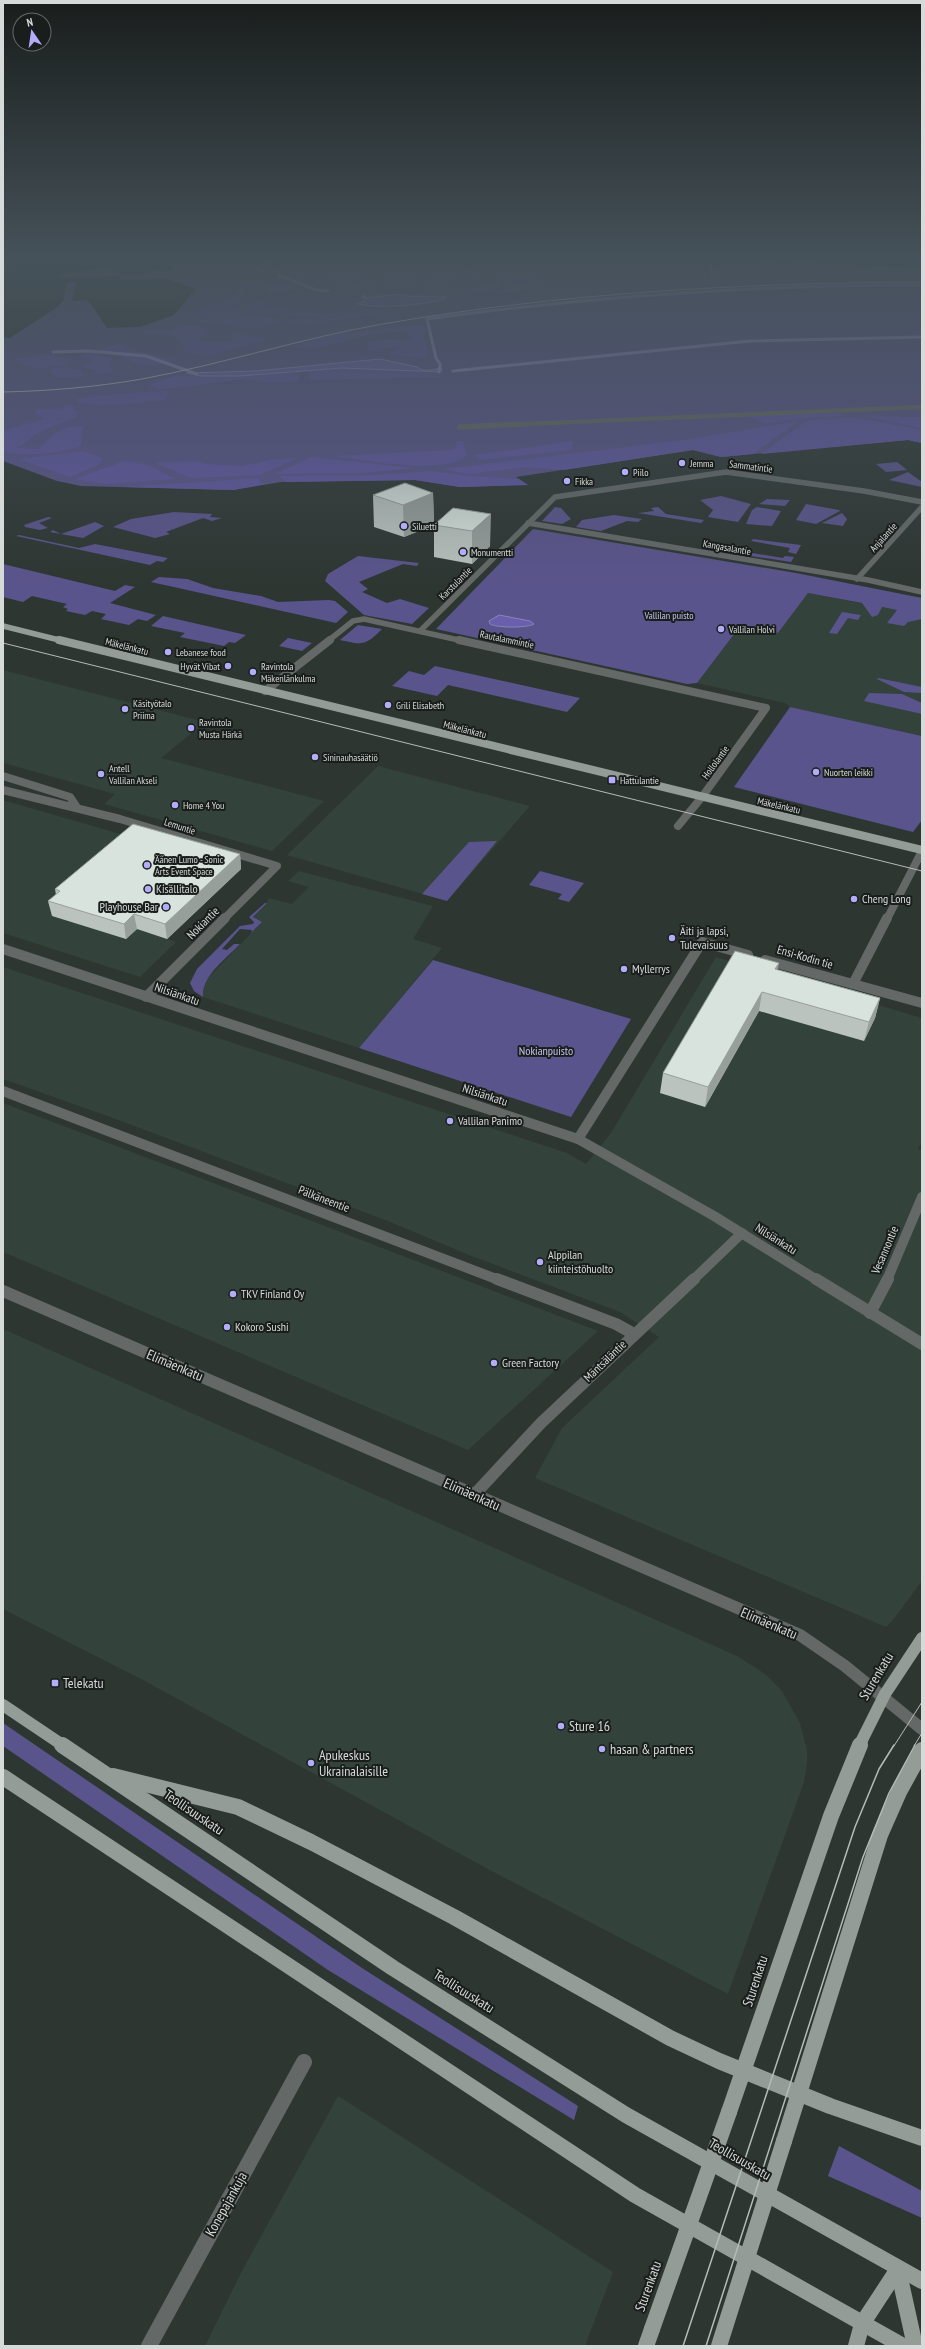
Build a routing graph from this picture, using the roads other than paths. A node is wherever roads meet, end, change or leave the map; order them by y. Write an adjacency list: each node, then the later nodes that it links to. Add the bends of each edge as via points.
1 (922, 407): 2 (street)
2 (460, 427)
3 (555, 498): 4 (street, Sammatintie, via 726,472 864,491); 6 (street, Karstulantie)
4 (922, 502)
5 (922, 507): 7 (street, Anjalantie)
6 (528, 523): 7 (street, Kangasalantie); 10 (street, Karstulantie)
7 (857, 579): 8 (street, Kangasalantie)
8 (922, 592)
9 (3, 626): 11 (main road, Mäkelänkatu)
10 (420, 631): 11 (street, Rautalammintie, via 364,619 353,621); 12 (street, Rautalammintie)
11 (265, 690): 15 (main road, Mäkelänkatu)
12 (766, 708): 15 (street, Hollolantie)
13 (3, 776): 16 (street, Lemuntie, via 70,796)
14 (3, 790): 16 (street, Lemuntie)
15 (702, 797): 17 (street, Hollolantie); 18 (main road, Mäkelänkatu)
16 (76, 806): 19 (street, Lemuntie)
17 (678, 826)
18 (922, 850): 21 (street)
19 (277, 866): 22 (street, Nokiantie)
20 (3, 949): 22 (street, Nilsiänkatu)
21 (852, 984): 23 (street); 25 (street, Ensi-Kodin tie, via 702,942)
22 (146, 997): 25 (street, Nilsiänkatu)
23 (922, 1003)
24 (3, 1091): 30 (street, Pälkäneentie, via 616,1324)
25 (578, 1139): 27 (street, Nilsiänkatu)
26 (922, 1197): 29 (street, Vesannontie, via 885,1285)
27 (742, 1233): 29 (street, Nilsiänkatu); 30 (street, Mäntsäläntie)
28 (3, 1291): 32 (street, Elimäenkatu)
29 (870, 1313): 31 (street, Nilsiänkatu)
30 (634, 1334): 32 (street, Mäntsäläntie, via 542,1423)
31 (922, 1344)
32 (474, 1495): 34 (street, Elimäenkatu, via 800,1635 845,1666)
33 (922, 1638): 34 (main road, Sturenkatu)
34 (882, 1697): 36 (street, Elimäenkatu); 41 (main road, Sturenkatu, via 856,1751 835,1804)
35 (3, 1704): 38 (main road, Teollisuuskatu)
36 (922, 1729)
37 (922, 1750): 42 (main road, via 899,1792 880,1835)
38 (105, 1774): 41 (main road, via 238,1808 311,1842 454,1917 670,2038); 44 (main road, Teollisuuskatu, via 393,1968 626,2115)
39 (3, 1777): 46 (main road, via 635,2195)
40 (304, 2062): 47 (street, Konepajankuja)
41 (744, 2069): 42 (main road); 48 (main road, Sturenkatu, bridge)
42 (798, 2093): 43 (main road); 49 (main road, bridge)
43 (922, 2138)
44 (898, 2269): 45 (main road, Teollisuuskatu); 46 (main road); 52 (main road)
45 (922, 2281)
46 (862, 2324): 50 (main road); 51 (main road)
47 (148, 2346)
48 (646, 2346)
49 (719, 2346)
50 (856, 2346)
51 (903, 2346)
52 (915, 2346)

